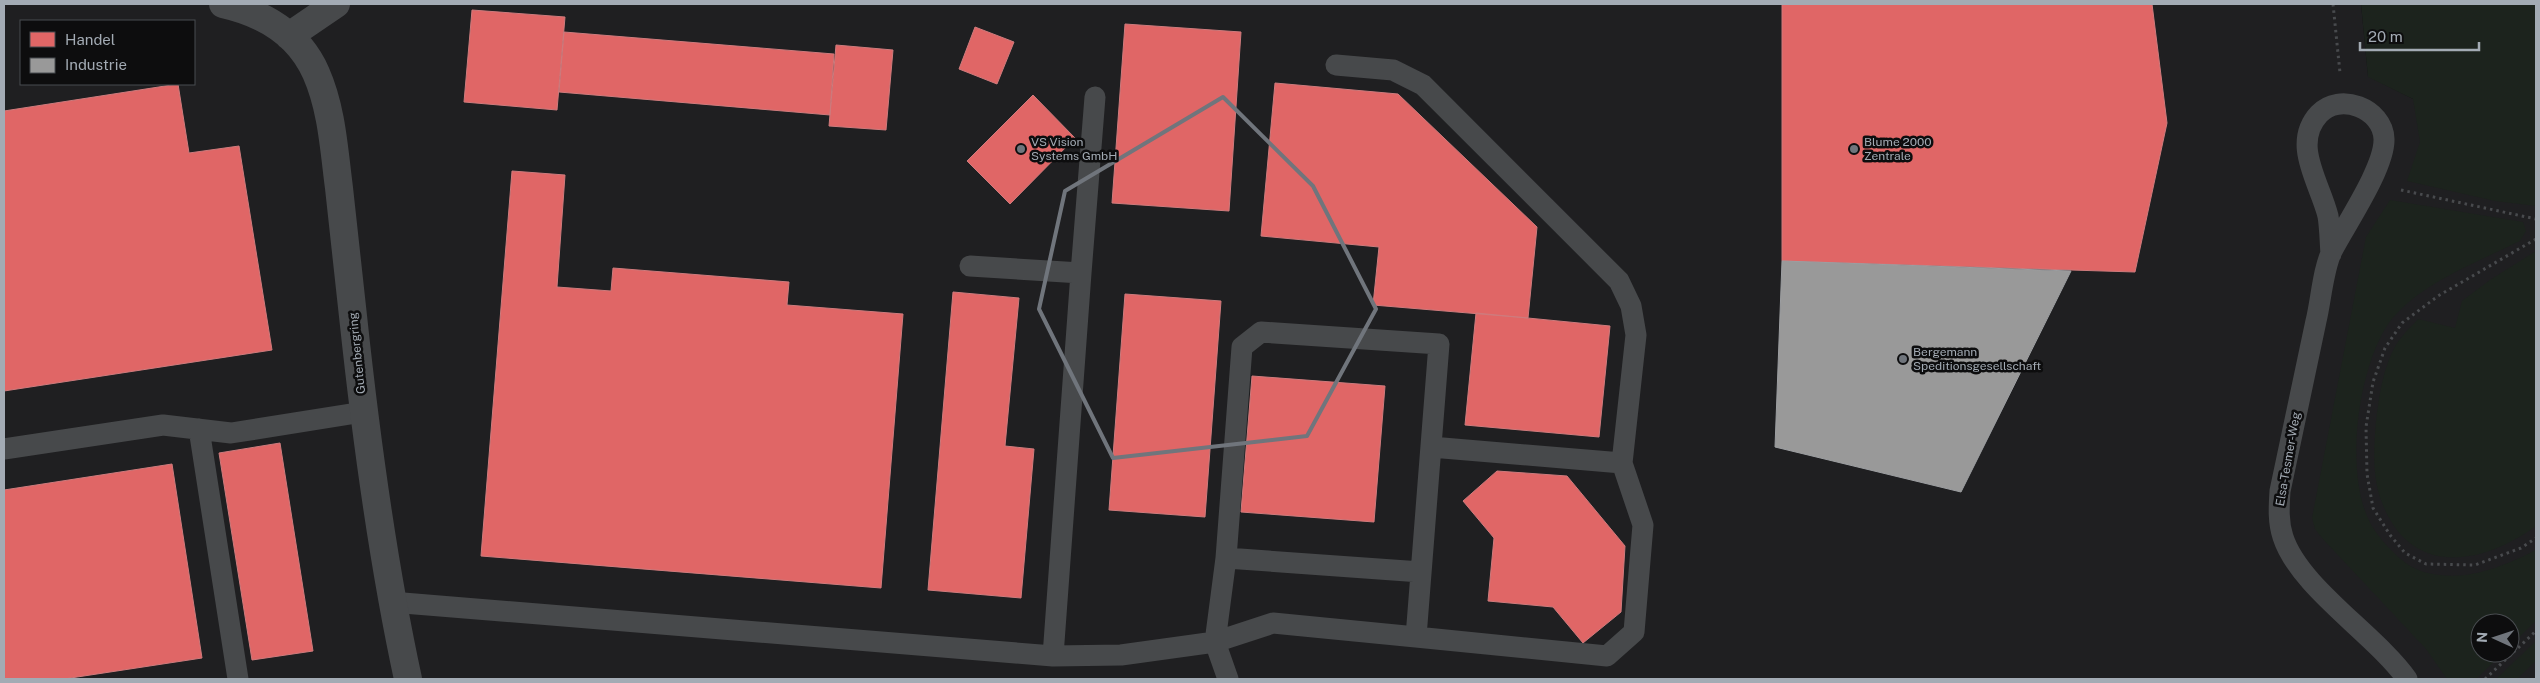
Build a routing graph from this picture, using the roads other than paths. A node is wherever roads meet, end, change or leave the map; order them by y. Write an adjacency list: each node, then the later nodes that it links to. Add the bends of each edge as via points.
1 (223, 4): 3 (street, Gutenbergring, via 246,9 271,21)
2 (336, 4): 3 (street)
3 (289, 36): 9 (street, Gutenbergring, via 316,74 332,126)
4 (1336, 65): 13 (lane, via 1393,70 1423,85 1620,281 1631,306 1636,335)
5 (1095, 97): 8 (lane)
6 (2330, 254): 6 (lane, Elsa-Tesmer-Weg, via 2380,162 2384,138 2378,120 2367,110 2352,104 2336,104 2321,111 2310,124 2305,144 2328,217); 23 (lane, Elsa-Tesmer-Weg, via 2280,491 2278,516 2283,538 2296,562)
7 (970, 266): 8 (lane)
8 (1081, 273): 19 (lane)
9 (363, 412): 10 (lane, via 231,433); 16 (street, Gutenbergring)
10 (199, 429): 12 (lane, via 163,425); 20 (lane)
11 (1431, 448): 13 (lane); 14 (lane, via 1439,344 1261,332 1242,347); 15 (lane)
12 (4, 450)
13 (1622, 463): 17 (lane, via 1643,525 1634,632 1607,656)
14 (1226, 558): 15 (lane); 18 (lane)
15 (1421, 572): 17 (lane)
16 (391, 602): 19 (lane); 21 (street, Gutenbergring)
17 (1416, 637): 18 (lane, via 1273,623)
18 (1215, 642): 19 (lane, via 1121,655); 22 (lane)
19 (1053, 656)
20 (238, 679)
21 (408, 679)
22 (1228, 679)
23 (2407, 679)

